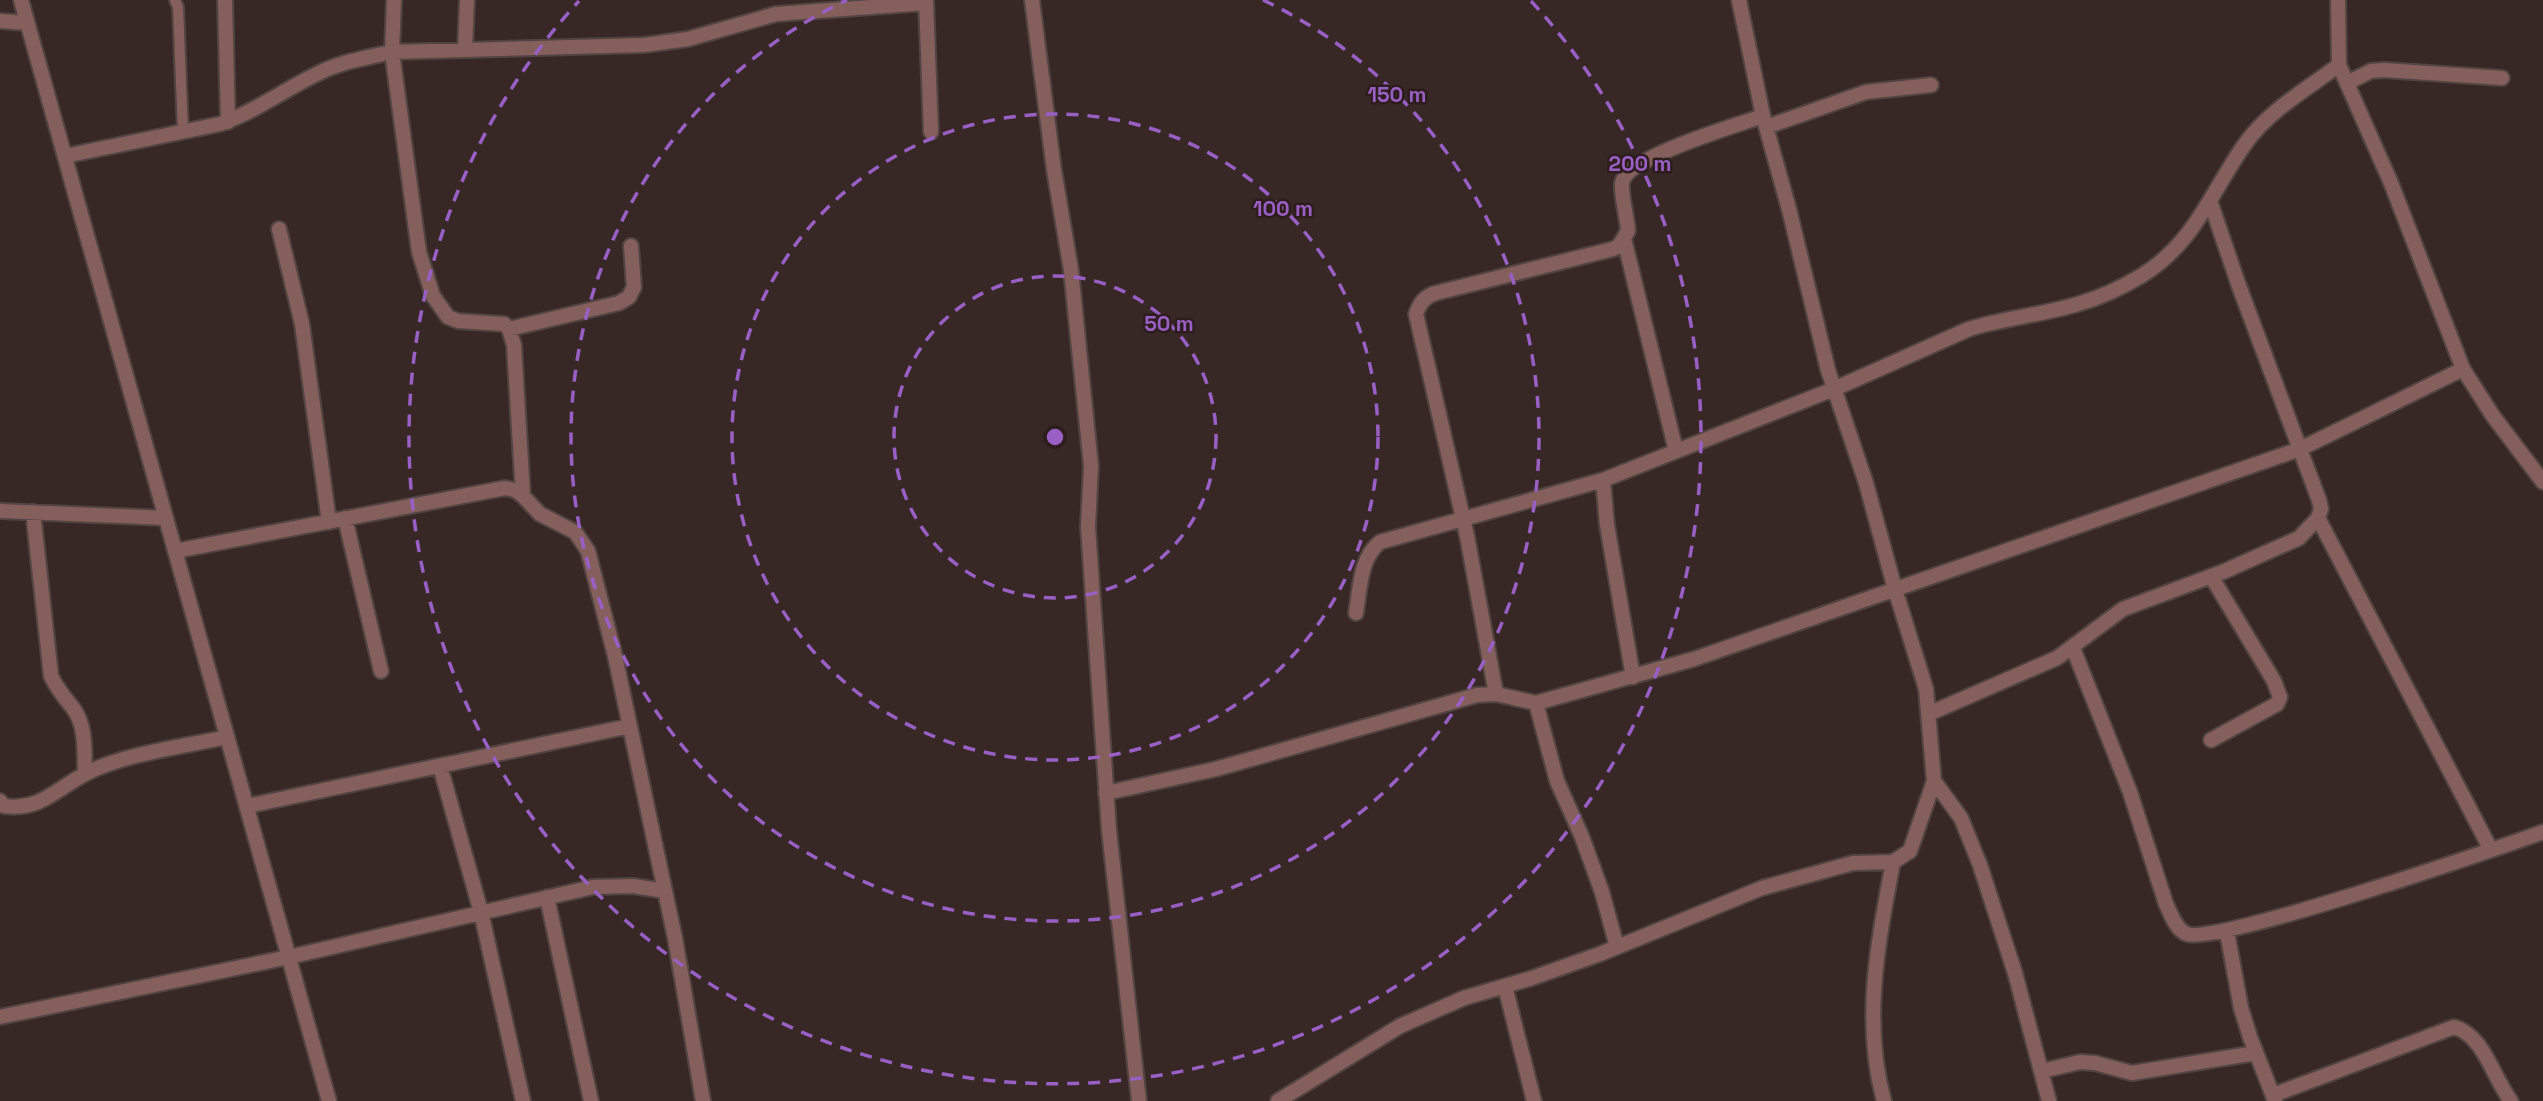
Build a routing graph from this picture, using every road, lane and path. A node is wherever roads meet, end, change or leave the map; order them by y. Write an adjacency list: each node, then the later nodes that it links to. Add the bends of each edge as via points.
1 (21, 0): 11 (street)
2 (175, 0): 20 (lane)
3 (225, 0): 18 (street)
4 (394, 0): 13 (street)
5 (467, 0): 12 (street)
6 (1032, 0): 58 (street, via 1071,270 1091,466 1088,527)
7 (1739, 0): 19 (street)
8 (2338, 0): 14 (street)
9 (926, 2): 12 (street, via 776,14 688,39 644,45); 21 (street)
10 (0, 21): 11 (street)
11 (27, 23): 22 (street)
12 (466, 50): 13 (street)
13 (392, 52): 18 (street, via 324,70); 27 (street, via 419,252 433,296 448,317 504,324)
14 (2339, 65): 16 (street); 23 (street, via 2282,107 2246,142)
15 (2502, 78): 16 (street, via 2384,70)
16 (2347, 83): 28 (street)
17 (1931, 85): 19 (street, via 1866,92)
18 (228, 122): 20 (street)
19 (1764, 122): 25 (street, via 1652,155 1627,174 1622,181 1629,232); 29 (street)
20 (183, 132): 22 (street)
21 (932, 132)
22 (65, 156): 37 (street)
23 (2210, 201): 29 (street, via 2198,223 2173,250 2143,275 2107,293 2076,305 1988,323); 30 (street)
24 (279, 229): 41 (street, via 302,324)
25 (1624, 239): 31 (street); 40 (street, via 1613,249 1428,295 1420,304 1416,314)
26 (631, 246): 27 (street, via 634,287 629,297)
27 (509, 329): 34 (street, via 514,345)
28 (2463, 369): 30 (street); 33 (street)
29 (1834, 389): 31 (street); 44 (street)
30 (2300, 449): 39 (street, via 2319,499); 44 (street)
31 (1676, 451): 32 (street)
32 (1604, 480): 40 (street); 48 (street)
33 (2543, 482)
34 (523, 496): 38 (street, via 505,488); 52 (street, via 540,514 575,532 588,551)
35 (0, 511): 36 (street)
36 (33, 512): 37 (street); 56 (street, via 51,676 83,731)
37 (166, 518): 42 (street)
38 (345, 518): 41 (street); 47 (street)
39 (2318, 518): 43 (street, via 2298,538); 62 (street)
40 (1463, 520): 45 (street, via 1380,542 1369,551); 49 (street)
41 (329, 522): 42 (street)
42 (175, 551): 53 (street)
43 (2211, 576): 46 (street, via 2123,609); 54 (street, via 2280,697 2277,704)
44 (1895, 589): 48 (street); 51 (street, via 1926,689)
45 (1356, 613)
46 (2073, 648): 51 (street, via 2036,669); 67 (street, via 2174,920 2185,934 2198,937)
47 (381, 671)
48 (1633, 677): 50 (street)
49 (1496, 694): 50 (street); 58 (street, via 1477,695 1216,769)
50 (1536, 704): 68 (street, via 1558,781 1602,892)
51 (1928, 714): 57 (street)
52 (630, 726): 55 (street); 64 (street)
53 (227, 737): 56 (street, via 108,764); 60 (street)
54 (2211, 740)
55 (440, 766): 60 (street); 66 (street)
56 (85, 774): 59 (street, via 22,808 4,806)
57 (1934, 781): 63 (street, via 1910,851); 73 (street, via 1961,818 1980,865)
58 (1106, 793): 79 (street)
59 (0, 801)
60 (247, 806): 69 (street)
61 (2543, 832): 62 (street)
62 (2491, 850): 67 (street)
63 (1893, 862): 68 (street, via 1853,863 1762,888); 82 (street, via 1872,996)
64 (665, 891): 65 (street, via 593,887); 78 (street)
65 (547, 897): 66 (street); 77 (street)
66 (481, 912): 69 (street); 76 (street)
67 (2227, 932): 72 (street, via 2241,1008)
68 (1616, 947): 70 (street)
69 (289, 957): 71 (street); 75 (street)
70 (1505, 986): 80 (street, via 1400,1026); 81 (street)
71 (0, 1017)
72 (2256, 1053): 73 (street, via 2132,1073 2080,1062); 74 (street)
73 (2042, 1071): 83 (street)
74 (2274, 1098): 84 (street, via 2454,1027 2475,1039)
75 (329, 1101)
76 (523, 1101)
77 (591, 1101)
78 (703, 1101)
79 (1139, 1101)
80 (1278, 1101)
81 (1534, 1101)
82 (1884, 1101)
83 (2049, 1101)
84 (2511, 1101)

